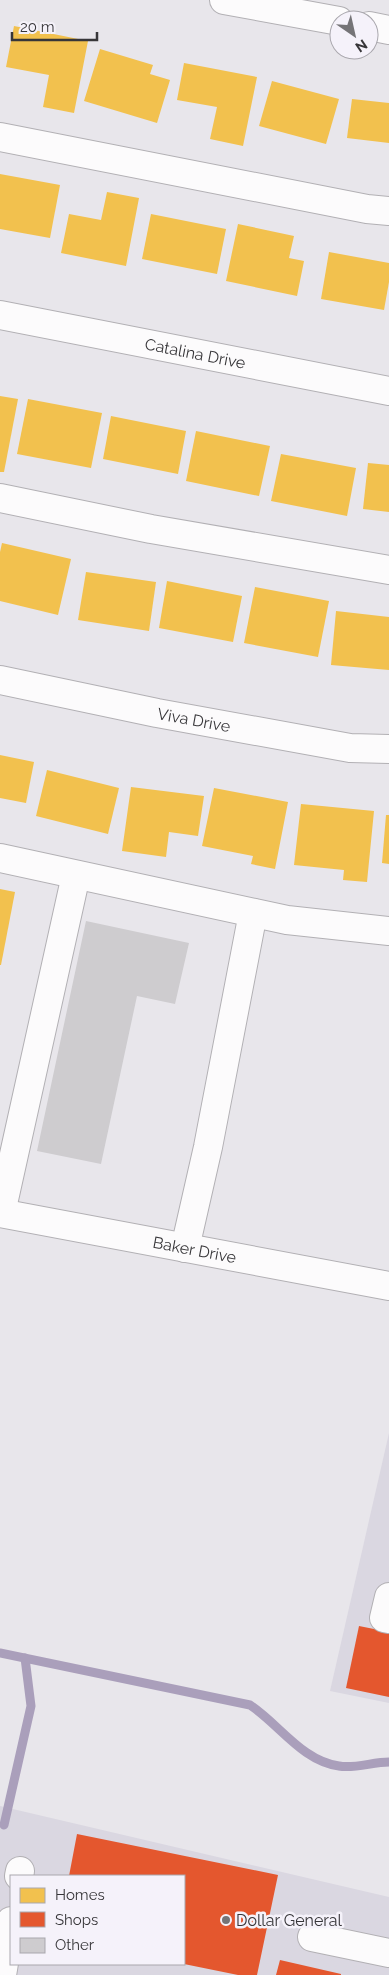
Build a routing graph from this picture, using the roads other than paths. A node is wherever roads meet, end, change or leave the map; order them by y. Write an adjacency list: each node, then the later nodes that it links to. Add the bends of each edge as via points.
1 (224, 0): 2 (street)
2 (329, 19)
3 (0, 137): 4 (street)
4 (389, 211)
5 (0, 315): 6 (street, Catalina Drive)
6 (389, 392)
7 (0, 498): 8 (street, via 151,529)
8 (389, 570)
9 (0, 680): 10 (street, Viva Drive, via 156,713 350,748)
10 (389, 749)
11 (0, 858): 12 (street)
12 (76, 875): 13 (street); 15 (street)
13 (253, 913): 14 (street); 16 (street)
14 (389, 931)
15 (0, 1213): 16 (street, Baker Drive)
16 (185, 1248): 17 (street, Baker Drive)
17 (389, 1286)
18 (389, 1597): 19 (street, via 384,1618)
19 (389, 1619)
20 (10, 1927): 23 (street)
21 (312, 1937): 22 (street)
22 (389, 1953)
23 (2, 1975)

